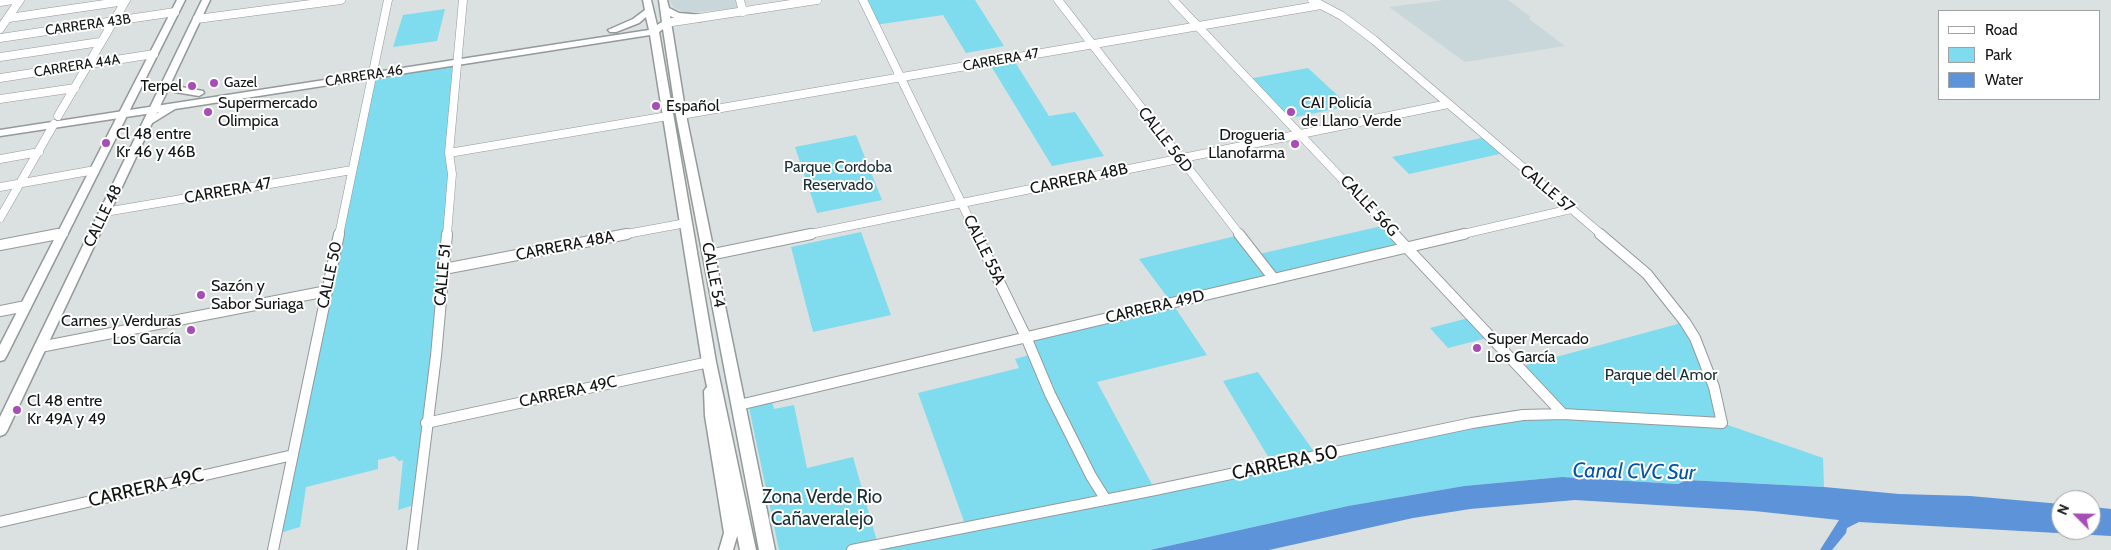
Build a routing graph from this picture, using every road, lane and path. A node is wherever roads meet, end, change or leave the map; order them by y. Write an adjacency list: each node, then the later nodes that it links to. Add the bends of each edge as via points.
1 (13, 0): 16 (street)
2 (20, 0): 22 (street)
3 (125, 0): 22 (street); 25 (street)
4 (181, 0): 20 (street, CALLE 48)
5 (206, 0): 24 (street, CALLE 48)
6 (342, 0): 24 (street)
7 (388, 0): 39 (street, CALLE 50)
8 (463, 0): 37 (street, CALLE 51)
9 (647, 0): 19 (main road, CALLE 54)
10 (740, 0): 21 (street)
11 (817, 0): 21 (street, CARRERA 46)
12 (863, 0): 40 (street, CALLE 55A)
13 (1058, 0): 33 (street, CALLE 56D)
14 (1173, 0): 27 (street, CALLE 56G)
15 (1312, 0): 18 (street, CALLE 57)
16 (0, 2)
17 (664, 5): 23 (main road, via 677,16); 26 (main road, CALLE 54)
18 (1321, 5): 27 (street, CARRERA 47); 47 (street, CALLE 57, via 1356,26)
19 (649, 11): 28 (main road, CALLE 54); 30 (main road)
20 (175, 12): 25 (street, CARRERA 43B); 35 (street, CALLE 48)
21 (743, 12): 23 (street, CARRERA 46)
22 (9, 18): 29 (street)
23 (701, 18): 26 (street, CARRERA 46)
24 (197, 19): 42 (street, CALLE 48)
25 (113, 21): 31 (street, CARRERA 43B); 32 (street)
26 (666, 24): 28 (main road, CARRERA 46); 49 (main road, CALLE 54)
27 (1199, 26): 33 (street, CARRERA 47); 55 (street, CALLE 56G)
28 (652, 28): 30 (main road, CARRERA 46); 34 (main road, CALLE 54)
29 (0, 29)
30 (613, 34): 34 (main road); 37 (main road, CARRERA 46)
31 (0, 38)
32 (100, 42): 36 (street); 38 (street)
33 (1091, 44): 40 (street, CARRERA 47); 58 (street, CALLE 56D)
34 (657, 45): 50 (main road, CALLE 54)
35 (154, 54): 38 (street, CARRERA 44A); 48 (street, CALLE 48)
36 (0, 57)
37 (458, 57): 39 (main road, CARRERA 46); 57 (street, CALLE 51)
38 (88, 64): 41 (street, CARRERA 44A); 43 (street)
39 (373, 71): 44 (main road, CARRERA 46); 61 (street, CALLE 50)
40 (900, 77): 49 (street, CARRERA 47); 64 (street, CALLE 55A)
41 (0, 78)
42 (166, 84): 44 (main road); 46 (street, CALLE 48)
43 (75, 88): 45 (street); 51 (street)
44 (196, 98): 46 (main road, CARRERA 46); 52 (main road)
45 (0, 99)
46 (157, 104): 48 (main road, CARRERA 46); 52 (street, CALLE 48)
47 (1448, 104): 55 (street, CARRERA 48B); 65 (street, CALLE 57)
48 (127, 109): 51 (main road, CARRERA 46); 60 (street, CALLE 48)
49 (681, 115): 72 (main road, CALLE 54)
50 (668, 116): 57 (street); 68 (main road, CALLE 54)
51 (56, 120): 53 (main road, CARRERA 46); 54 (main road, CARRERA 46); 56 (street)
52 (149, 122): 66 (street, CALLE 48)
53 (0, 125)
54 (0, 133)
55 (1300, 134): 58 (street, CARRERA 48B); 71 (street, CALLE 56G)
56 (39, 152): 59 (street); 62 (street)
57 (449, 153): 73 (street, CALLE 51, via 452,174)
58 (1180, 158): 64 (street, CARRERA 48B); 74 (street, CALLE 56D)
59 (0, 159)
60 (95, 170): 62 (street); 69 (street, CALLE 48)
61 (352, 170): 66 (street, CARRERA 47); 75 (street, CALLE 50)
62 (20, 184): 63 (street); 67 (street)
63 (0, 187)
64 (961, 203): 72 (street, CARRERA 48B); 78 (street, CALLE 55A)
65 (1571, 209): 71 (street, CARRERA 49D); 85 (street, CALLE 57, via 1647,274 1685,322 1695,338 1714,387)
66 (105, 212): 79 (street, CALLE 48)
67 (1, 215)
68 (686, 223): 73 (street, CARRERA 48A); 81 (main road, CALLE 54)
69 (64, 233): 70 (street); 76 (street, CALLE 48)
70 (0, 245)
71 (1408, 247): 74 (street, CARRERA 49D); 83 (street, CALLE 56G)
72 (709, 255): 82 (main road, CALLE 54)
73 (444, 269): 84 (street, CALLE 51, via 433,386)
74 (1274, 279): 78 (street, CARRERA 49D)
75 (327, 291): 79 (street); 87 (street, CALLE 50)
76 (26, 306): 77 (street); 80 (street, CALLE 48)
77 (0, 311)
78 (1026, 337): 82 (street, CARRERA 49D); 88 (street, CALLE 55A, via 1050,394)
79 (40, 347): 86 (street, CALLE 48)
80 (0, 357)
81 (709, 362): 84 (street, CARRERA 49C); 90 (street, CALLE 54, via 711,416); 96 (main road, CALLE 54)
82 (739, 405): 91 (main road, CALLE 54)
83 (1563, 414): 85 (street, CARRERA 50); 88 (street, CARRERA 50, via 1522,415 1472,423)
84 (426, 423): 93 (street, CALLE 51)
85 (1722, 423)
86 (0, 431)
87 (293, 456): 89 (street, CARRERA 49C); 92 (street, CALLE 50)
88 (1106, 500): 97 (street, CARRERA 50)
89 (0, 522)
90 (731, 533): 94 (street); 95 (street, CALLE 54)
91 (767, 549)
92 (274, 550)
93 (412, 550)
94 (726, 550)
95 (732, 550)
96 (748, 550)
97 (852, 550)

